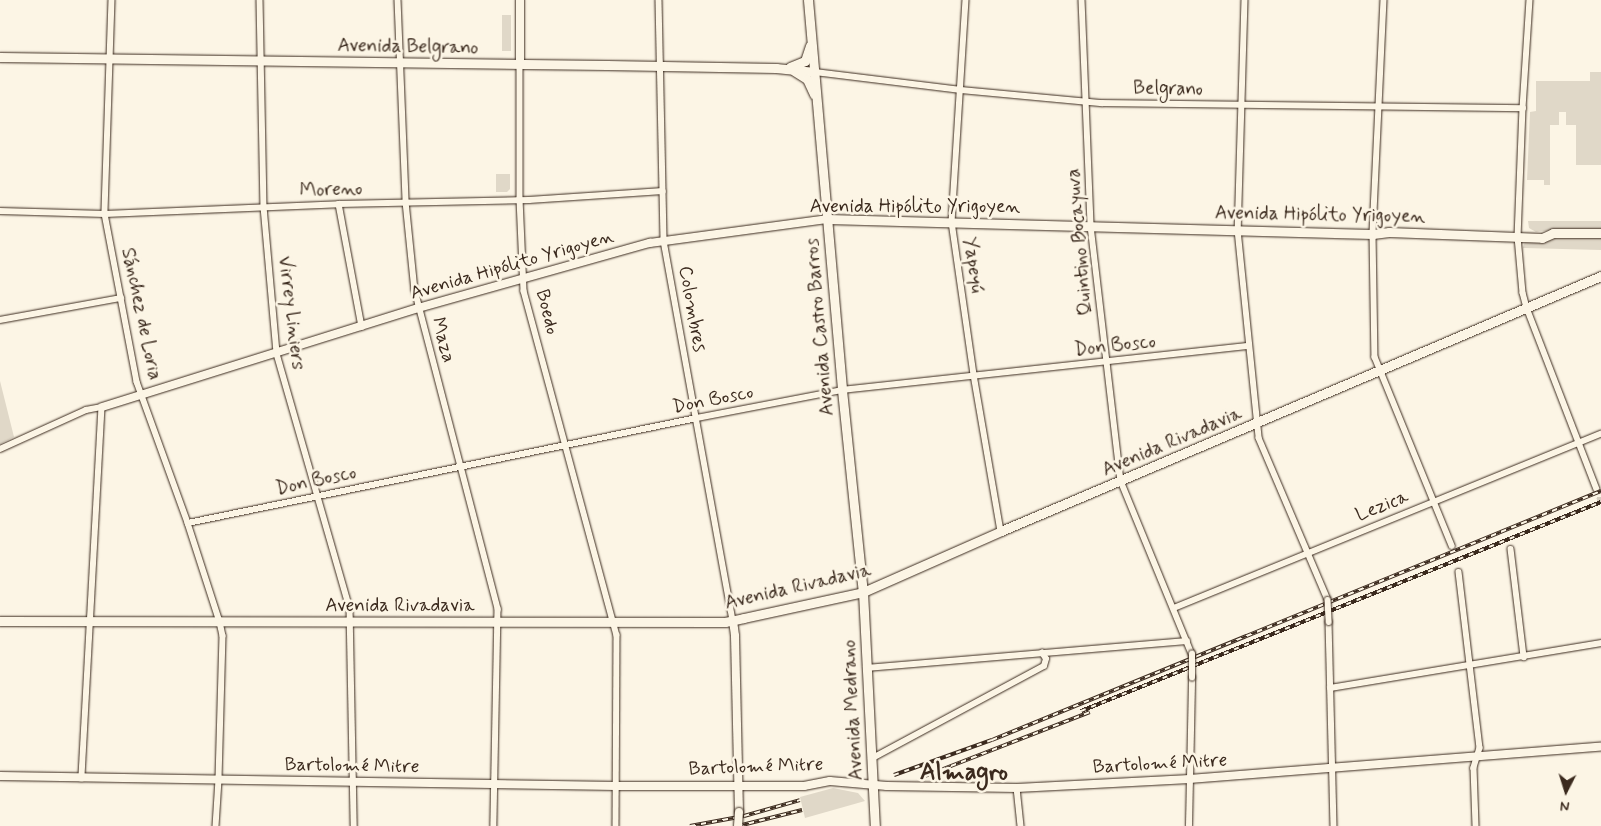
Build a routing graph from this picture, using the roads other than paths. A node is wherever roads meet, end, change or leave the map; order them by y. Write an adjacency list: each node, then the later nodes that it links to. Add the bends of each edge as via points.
1 (112, 0): 14 (street, Sánchez de Loria)
2 (260, 0): 15 (street, Virrey Liniers)
3 (398, 0): 16 (street, Maza)
4 (520, 0): 17 (street, Boedo)
5 (659, 0): 18 (street, Colombres)
6 (808, 0): 12 (main road, Avenida Castro Barros)
7 (966, 0): 22 (street, Yapeyú)
8 (1082, 0): 23 (street, Quintino Bocayuva)
9 (1245, 0): 24 (street)
10 (1384, 0): 25 (street)
11 (1530, 0): 27 (street)
12 (811, 34): 19 (main road, via 805,61 796,66); 21 (main road, Avenida Castro Barros)
13 (0, 56): 14 (main road, Avenida Belgrano)
14 (109, 58): 15 (main road, Avenida Belgrano); 34 (street, Sánchez de Loria)
15 (260, 61): 16 (main road, Avenida Belgrano); 32 (street, Virrey Liniers)
16 (400, 63): 17 (main road, Avenida Belgrano); 30 (street, Maza)
17 (520, 64): 18 (main road, Avenida Belgrano); 29 (street, Boedo)
18 (660, 66): 19 (main road, Avenida Belgrano); 28 (street, Colombres)
19 (776, 68): 20 (main road, Avenida Belgrano)
20 (789, 69): 21 (main road, Avenida Belgrano); 26 (main road, via 809,82)
21 (815, 72): 22 (street, Belgrano); 26 (main road, Avenida Castro Barros)
22 (960, 90): 23 (street, Belgrano); 36 (street, Yapeyú)
23 (1086, 102): 24 (street, Belgrano); 37 (street, Quintino Bocayuva)
24 (1241, 105): 25 (street, Belgrano); 38 (street)
25 (1380, 107): 27 (street, Belgrano); 40 (street)
26 (819, 108): 35 (main road, Avenida Castro Barros)
27 (1522, 108): 41 (street)
28 (663, 191): 29 (street, Moreno); 42 (street, Colombres)
29 (520, 199): 30 (street, Moreno); 44 (street, Boedo)
30 (406, 202): 31 (street, Moreno); 46 (street, Maza)
31 (339, 204): 32 (street, Moreno); 49 (street)
32 (264, 207): 34 (street, Moreno); 51 (street, Virrey Liniers)
33 (0, 210): 34 (street, Moreno)
34 (105, 214): 45 (street, Sánchez de Loria)
35 (828, 219): 36 (main road, Avenida Hipólito Yrigoyen); 42 (street, Avenida Hipólito Yrigoyen); 55 (main road, Avenida Castro Barros)
36 (952, 222): 37 (main road, Avenida Hipólito Yrigoyen); 54 (street, Yapeyú)
37 (1091, 226): 38 (main road, Avenida Hipólito Yrigoyen); 52 (street, Quintino Bocayuva)
38 (1238, 230): 40 (main road, Avenida Hipólito Yrigoyen); 50 (street)
39 (1601, 233): 41 (main road, Avenida Hipólito Yrigoyen, via 1553,233 1545,238)
40 (1373, 234): 41 (main road, Avenida Hipólito Yrigoyen); 53 (street, via 1375,357)
41 (1518, 238): 47 (street)
42 (664, 241): 44 (street, Avenida Hipólito Yrigoyen); 58 (street, Colombres)
43 (1601, 276): 47 (main road, Avenida Rivadavia)
44 (524, 278): 46 (street, Avenida Hipólito Yrigoyen); 62 (street, Boedo, via 524,290)
45 (121, 298): 48 (street); 56 (street, Sánchez de Loria)
46 (418, 308): 49 (street, Avenida Hipólito Yrigoyen); 64 (street, Maza)
47 (1527, 308): 53 (main road, Avenida Rivadavia); 61 (street)
48 (0, 320)
49 (362, 327): 51 (street, Avenida Hipólito Yrigoyen)
50 (1249, 346): 52 (street, Don Bosco); 59 (street)
51 (277, 354): 56 (street, Avenida Hipólito Yrigoyen); 67 (street, Virrey Liniers)
52 (1106, 362): 54 (street, Don Bosco); 65 (street, Quintino Bocayuva)
53 (1379, 371): 59 (main road, Avenida Rivadavia); 68 (street)
54 (974, 375): 55 (street, Don Bosco); 70 (street, Yapeyú)
55 (842, 390): 58 (street, Don Bosco); 75 (main road, Avenida Castro Barros)
56 (142, 394): 57 (street, Avenida Hipólito Yrigoyen); 69 (street, Sánchez de Loria)
57 (102, 406): 63 (street, via 86,410); 79 (street)
58 (697, 418): 62 (street, Don Bosco); 77 (street, Colombres)
59 (1258, 424): 65 (main road, Avenida Rivadavia); 73 (street, via 1259,438)
60 (1601, 434): 61 (street, Lezica)
61 (1578, 442): 66 (street); 68 (street, Lezica)
62 (566, 445): 64 (street, Don Bosco); 83 (street, Boedo)
63 (0, 449)
64 (462, 467): 67 (street, Don Bosco); 82 (street, Maza, via 498,609)
65 (1121, 481): 70 (main road, Avenida Rivadavia); 76 (street, Quintino Bocayuva)
66 (1597, 489)
67 (317, 496): 69 (street, Don Bosco); 81 (street, Virrey Liniers, via 350,608)
68 (1435, 500): 71 (street); 73 (street, Lezica)
69 (188, 523): 80 (street, Sánchez de Loria)
70 (1001, 531): 75 (main road, Avenida Rivadavia)
71 (1452, 546)
72 (1511, 549): 87 (street)
73 (1308, 553): 76 (street, Lezica); 90 (street, bridge, via 1328,600)
74 (1459, 572): 88 (street)
75 (862, 592): 77 (main road, Avenida Rivadavia); 89 (main road, Avenida Medrano)
76 (1174, 608): 84 (street, Quintino Bocayuva)
77 (733, 621): 83 (main road, Avenida Rivadavia); 102 (street)
78 (0, 622): 79 (main road, Avenida Rivadavia)
79 (90, 622): 80 (main road, Avenida Rivadavia); 96 (street)
80 (220, 622): 81 (main road, Avenida Rivadavia); 97 (street, Sánchez de Loria, via 223,636)
81 (350, 622): 82 (main road, Avenida Rivadavia); 99 (street, Virrey Liniers)
82 (498, 622): 83 (main road, Avenida Rivadavia); 100 (street, Maza)
83 (613, 622): 101 (street, Boedo, via 617,635)
84 (1187, 641): 86 (street); 98 (street, Quintino Bocayuva, bridge, via 1192,654)
85 (1601, 643): 87 (street)
86 (1042, 653): 89 (street); 93 (street, via 1046,659 1044,666)
87 (1524, 657): 88 (street)
88 (1470, 666): 90 (street); 92 (street, via 1480,748)
89 (866, 668): 93 (main road, Avenida Medrano)
90 (1330, 688): 94 (street)
91 (1601, 747): 92 (street, Bartolomé Mitre)
92 (1477, 756): 94 (street, Bartolomé Mitre); 114 (street, via 1474,768)
93 (871, 759): 103 (main road, Avenida Medrano)
94 (1332, 768): 98 (street, Bartolomé Mitre); 113 (street)
95 (0, 776): 96 (street, Bartolomé Mitre)
96 (82, 778): 97 (street, Bartolomé Mitre)
97 (219, 780): 99 (street, Bartolomé Mitre); 105 (street, Sánchez de Loria)
98 (1190, 780): 104 (street, Bartolomé Mitre); 112 (street)
99 (353, 782): 100 (street, Bartolomé Mitre); 106 (street, Virrey Liniers)
100 (495, 784): 101 (street, Bartolomé Mitre); 107 (street, Maza)
101 (616, 786): 102 (street, Bartolomé Mitre); 108 (street, Boedo)
102 (738, 786): 103 (street, Bartolomé Mitre, via 804,786 830,781); 109 (street, bridge)
103 (873, 786): 104 (street, Bartolomé Mitre); 110 (main road, Avenida Medrano)
104 (1017, 788): 111 (street)
105 (216, 826)
106 (354, 826)
107 (494, 826)
108 (616, 826)
109 (738, 826)
110 (875, 826)
111 (1021, 826)
112 (1189, 826)
113 (1334, 826)
114 (1476, 826)

